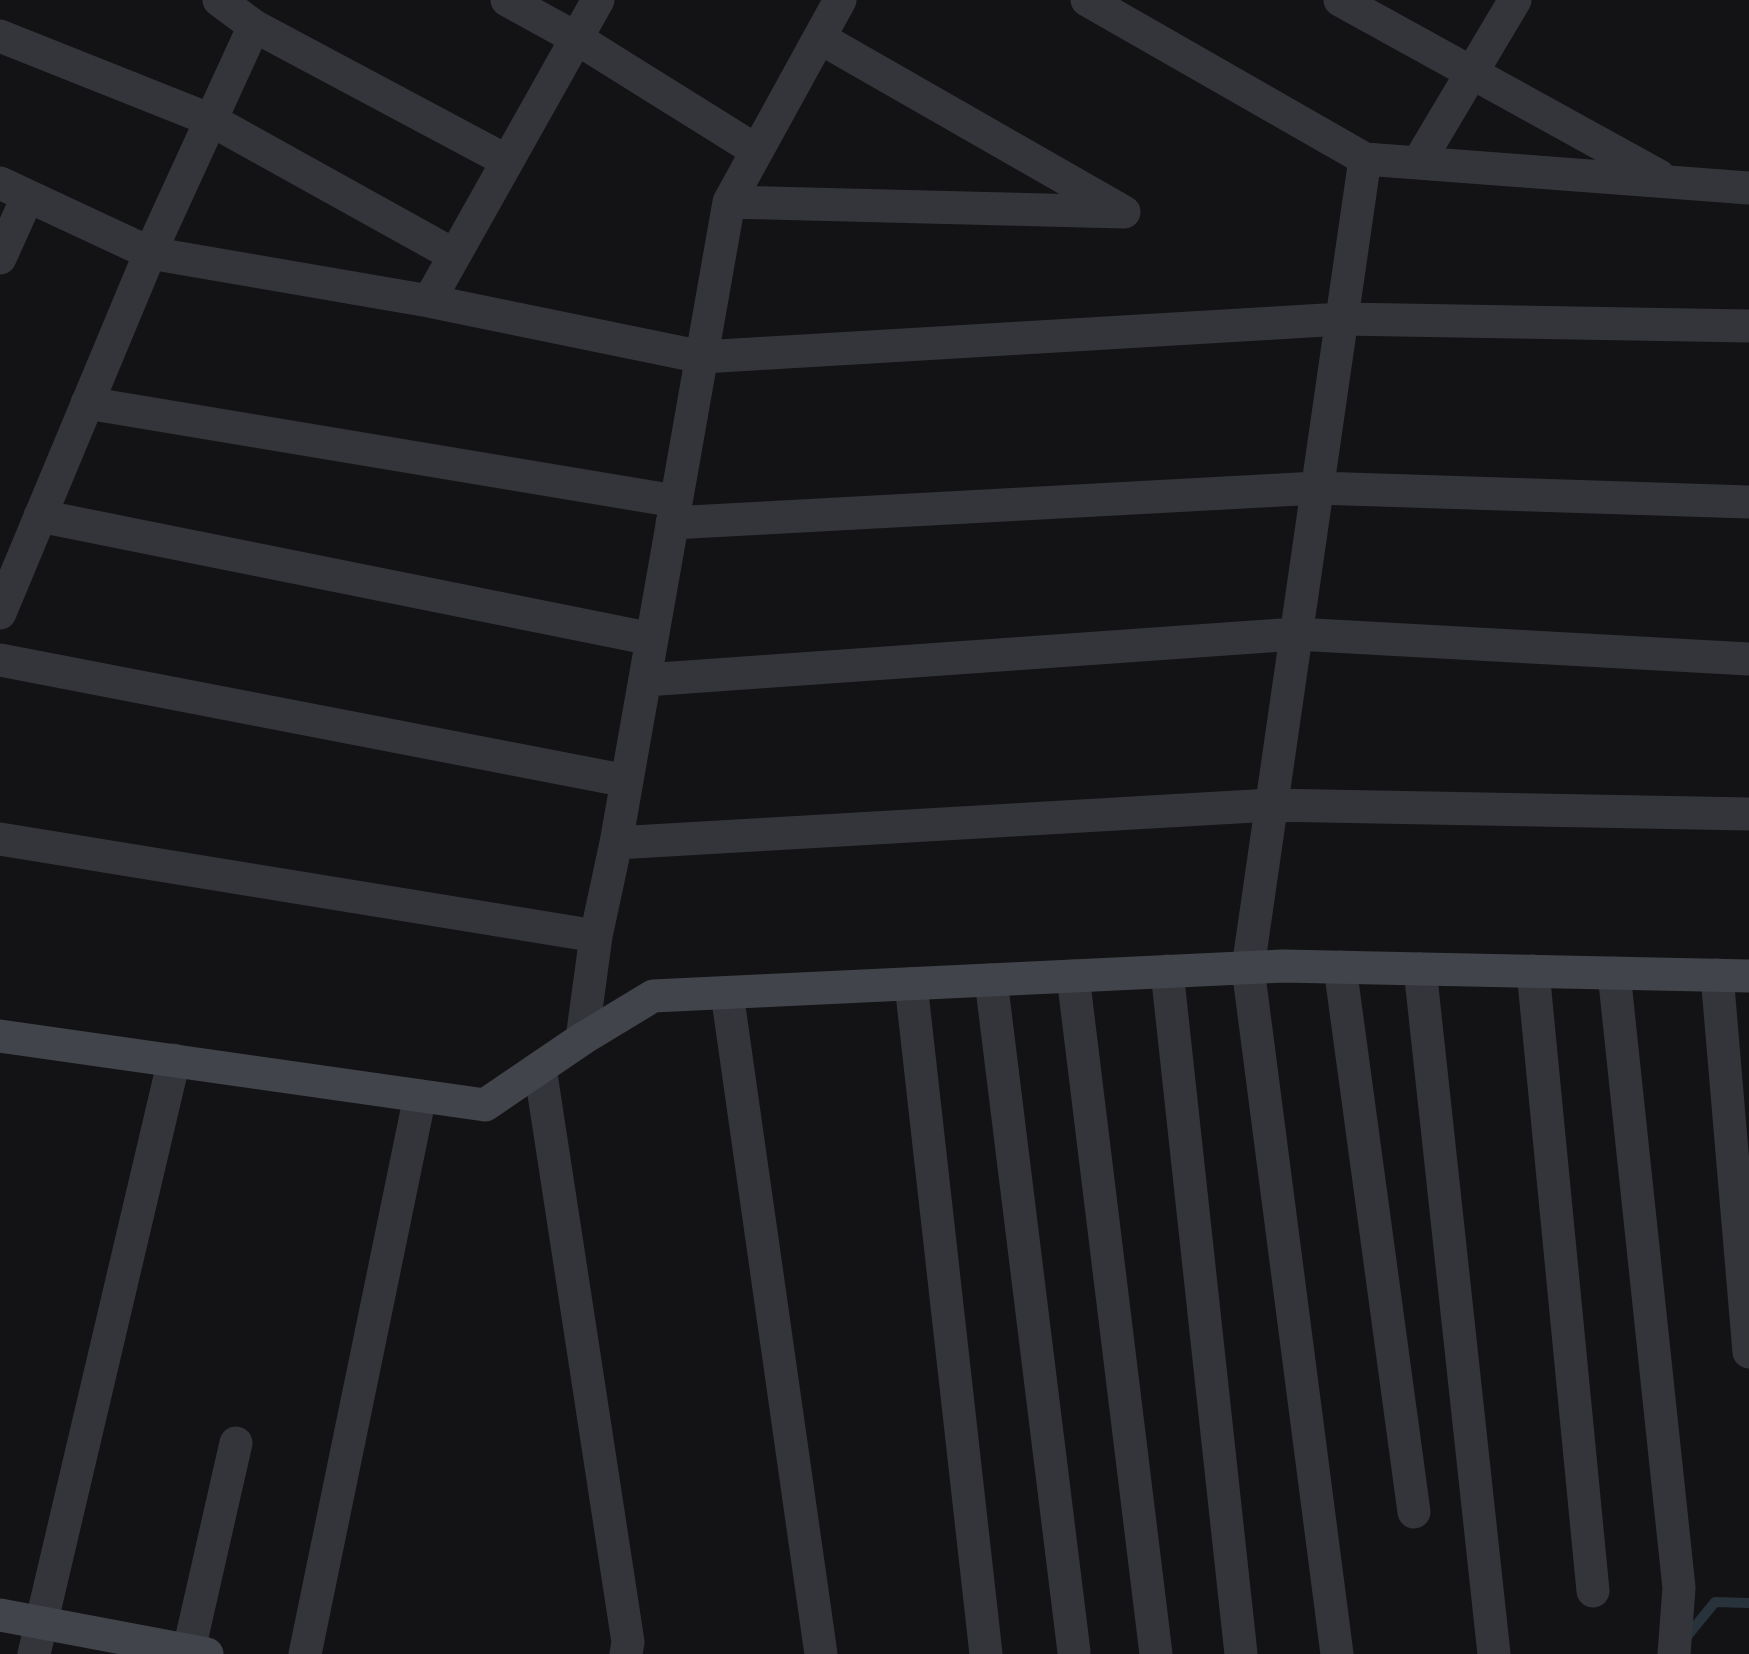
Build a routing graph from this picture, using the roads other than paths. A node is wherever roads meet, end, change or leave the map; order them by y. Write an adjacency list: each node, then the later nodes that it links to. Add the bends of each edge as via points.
1 (219, 0): 8 (street)
2 (507, 0): 10 (street)
3 (598, 0): 10 (street)
4 (1087, 0): 14 (street)
5 (1340, 0): 11 (street)
6 (1515, 0): 11 (street)
7 (826, 13): 13 (street); 20 (street, via 1124,212)
8 (254, 26): 12 (street); 15 (street)
9 (0, 36): 12 (street)
10 (576, 38): 13 (street); 15 (street)
11 (1472, 73): 16 (street); 17 (street)
12 (211, 120): 21 (street); 22 (street)
13 (757, 151): 20 (street)
14 (1365, 159): 16 (street); 25 (street)
15 (507, 160): 22 (street)
16 (1418, 163): 17 (street)
17 (1667, 181): 18 (street)
18 (1749, 188)
19 (14, 190): 21 (street); 23 (street)
20 (729, 202): 27 (street)
21 (150, 253): 24 (street); 28 (street)
22 (454, 255): 24 (street)
23 (0, 258)
24 (429, 301): 27 (street)
25 (1342, 319): 26 (street); 27 (street); 29 (street)
26 (1749, 326)
27 (702, 357): 31 (street)
28 (87, 402): 31 (street); 32 (street)
29 (1317, 488): 30 (street); 31 (street); 34 (street)
30 (1749, 502)
31 (674, 512): 35 (street)
32 (40, 516): 33 (street); 35 (street)
33 (0, 613)
34 (1296, 634): 36 (street); 38 (street); 40 (street)
35 (652, 639): 38 (street)
36 (1749, 659)
37 (0, 660): 39 (street)
38 (645, 680): 39 (street)
39 (627, 781): 43 (street)
40 (1271, 805): 41 (street); 43 (street); 46 (street)
41 (1749, 814)
42 (0, 839): 44 (street)
43 (616, 843): 44 (street)
44 (596, 936): 58 (street)
45 (1340, 967): 46 (street); 47 (street); 64 (street)
46 (1248, 968): 48 (street); 76 (street)
47 (1420, 969): 49 (street); 77 (street)
48 (1167, 971): 52 (street); 75 (street)
49 (1533, 971): 50 (street); 65 (street)
50 (1614, 973): 51 (street); 78 (street, via 1679,1588)
51 (1717, 975): 53 (street); 62 (street)
52 (1072, 976): 54 (street); 74 (street)
53 (1749, 976)
54 (991, 980): 55 (street); 68 (street)
55 (911, 984): 56 (street); 73 (street)
56 (727, 993): 58 (street, via 652,996); 72 (street)
57 (0, 1036): 59 (street)
58 (582, 1039): 60 (street)
59 (174, 1060): 61 (street); 67 (street)
60 (540, 1068): 61 (street, via 485,1105); 71 (street, via 628,1642)
61 (420, 1096): 70 (street)
62 (1749, 1352)
63 (236, 1443): 69 (street)
64 (1414, 1512)
65 (1593, 1591)
66 (0, 1616): 67 (street)
67 (37, 1639): 69 (street)
68 (1074, 1652)
69 (195, 1653)
70 (304, 1654)
71 (626, 1654)
72 (820, 1654)
73 (986, 1654)
74 (1156, 1654)
75 (1241, 1654)
76 (1337, 1654)
77 (1494, 1654)
78 (1674, 1654)

